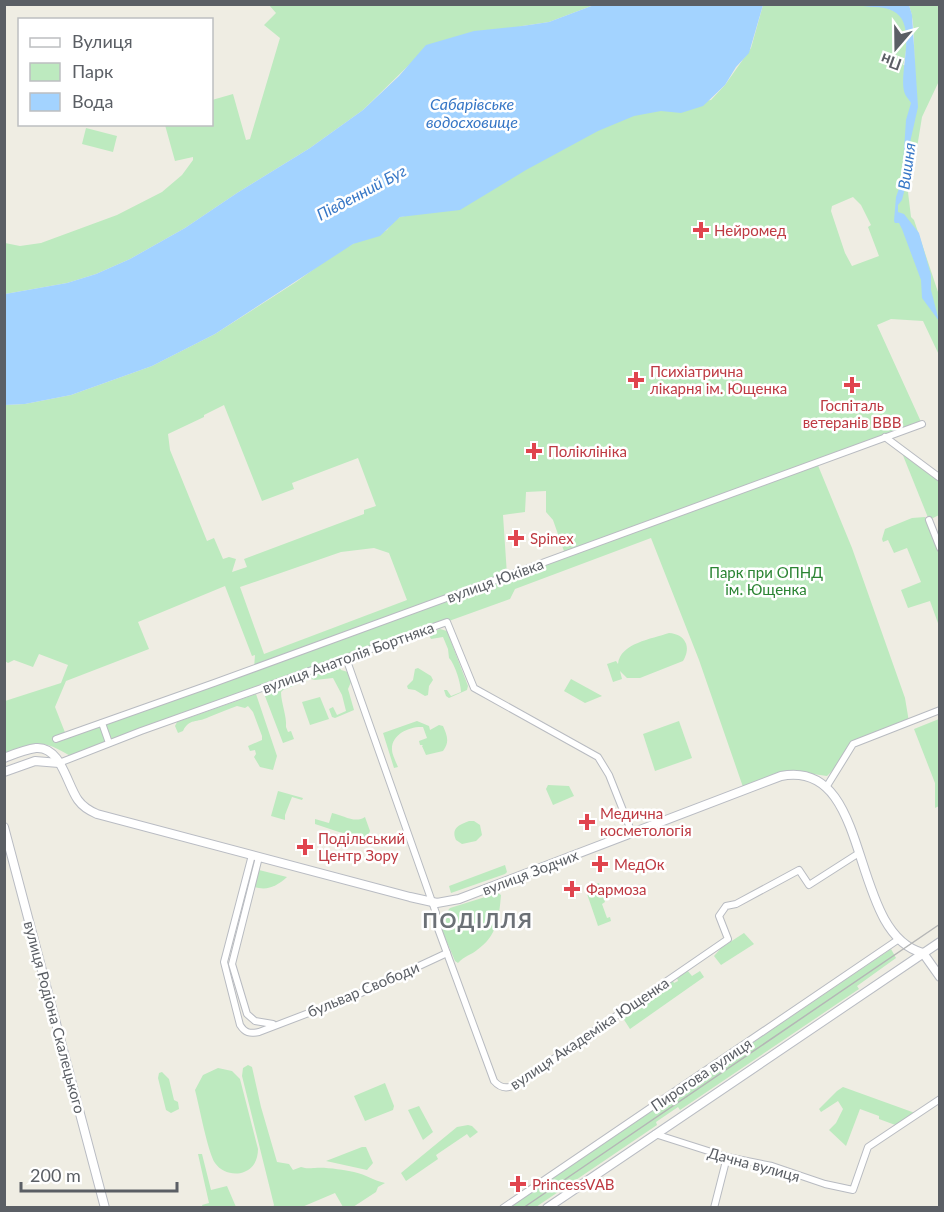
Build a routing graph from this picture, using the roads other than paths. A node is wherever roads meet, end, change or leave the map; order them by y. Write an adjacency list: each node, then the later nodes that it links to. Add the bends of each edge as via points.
1 (922, 424): 2 (street, вулиця Юківка)
2 (885, 437): 3 (street); 8 (street, вулиця Юківка)
3 (939, 478)
4 (929, 520): 5 (street)
5 (939, 548)
6 (346, 658): 10 (street, вулиця Анатолія Бортняка); 16 (street, вулиця Анатолія Бортняка, via 447,622 474,688 598,757); 19 (street, вулиця Академіка Ющенка)
7 (939, 710): 14 (street, via 853,744)
8 (102, 723): 9 (street, вулиця Юківка); 10 (street)
9 (56, 739)
10 (110, 743): 12 (street, вулиця Анатолія Бортняка)
11 (4, 758): 12 (main road, via 42,748)
12 (59, 763): 13 (main road, via 38,760); 18 (main road, вулиця Зодчих, via 77,799 97,814)
13 (4, 772)
14 (827, 786): 16 (main road, вулиця Зодчих, via 802,775 781,776); 17 (main road)
15 (4, 827): 30 (main road, вулиця Родіона Скалецького)
16 (632, 833): 19 (main road, вулиця Зодчих, via 459,899)
17 (859, 854): 20 (main road, via 876,900); 23 (street, вулиця Академіка Ющенка, via 809,885 800,870 726,906 719,916 728,939 508,1089 494,1081)
18 (256, 856): 19 (main road, вулиця Зодчих); 25 (street, бульвар Свободи, via 225,957 225,969)
19 (432, 902): 23 (street, вулиця Академіка Ющенка)
20 (899, 939): 22 (main road); 31 (street, Пирогова вулиця)
21 (939, 942): 22 (main road, Пирогова вулиця)
22 (923, 952): 24 (main road); 28 (main road, Пирогова вулиця)
23 (447, 953): 26 (street, бульвар Свободи, via 361,993)
24 (939, 977)
25 (233, 984): 26 (street, бульвар Свободи, via 249,1016 263,1024); 26 (street, бульвар Свободи, via 243,1030 253,1033)
26 (279, 1023)
27 (939, 1099): 29 (street, Дачна вулиця, via 868,1148 853,1190)
28 (655, 1134): 29 (street, Дачна вулиця); 32 (main road, Пирогова вулиця)
29 (727, 1157): 33 (street)
30 (105, 1208)
31 (503, 1208)
32 (546, 1208)
33 (714, 1208)

